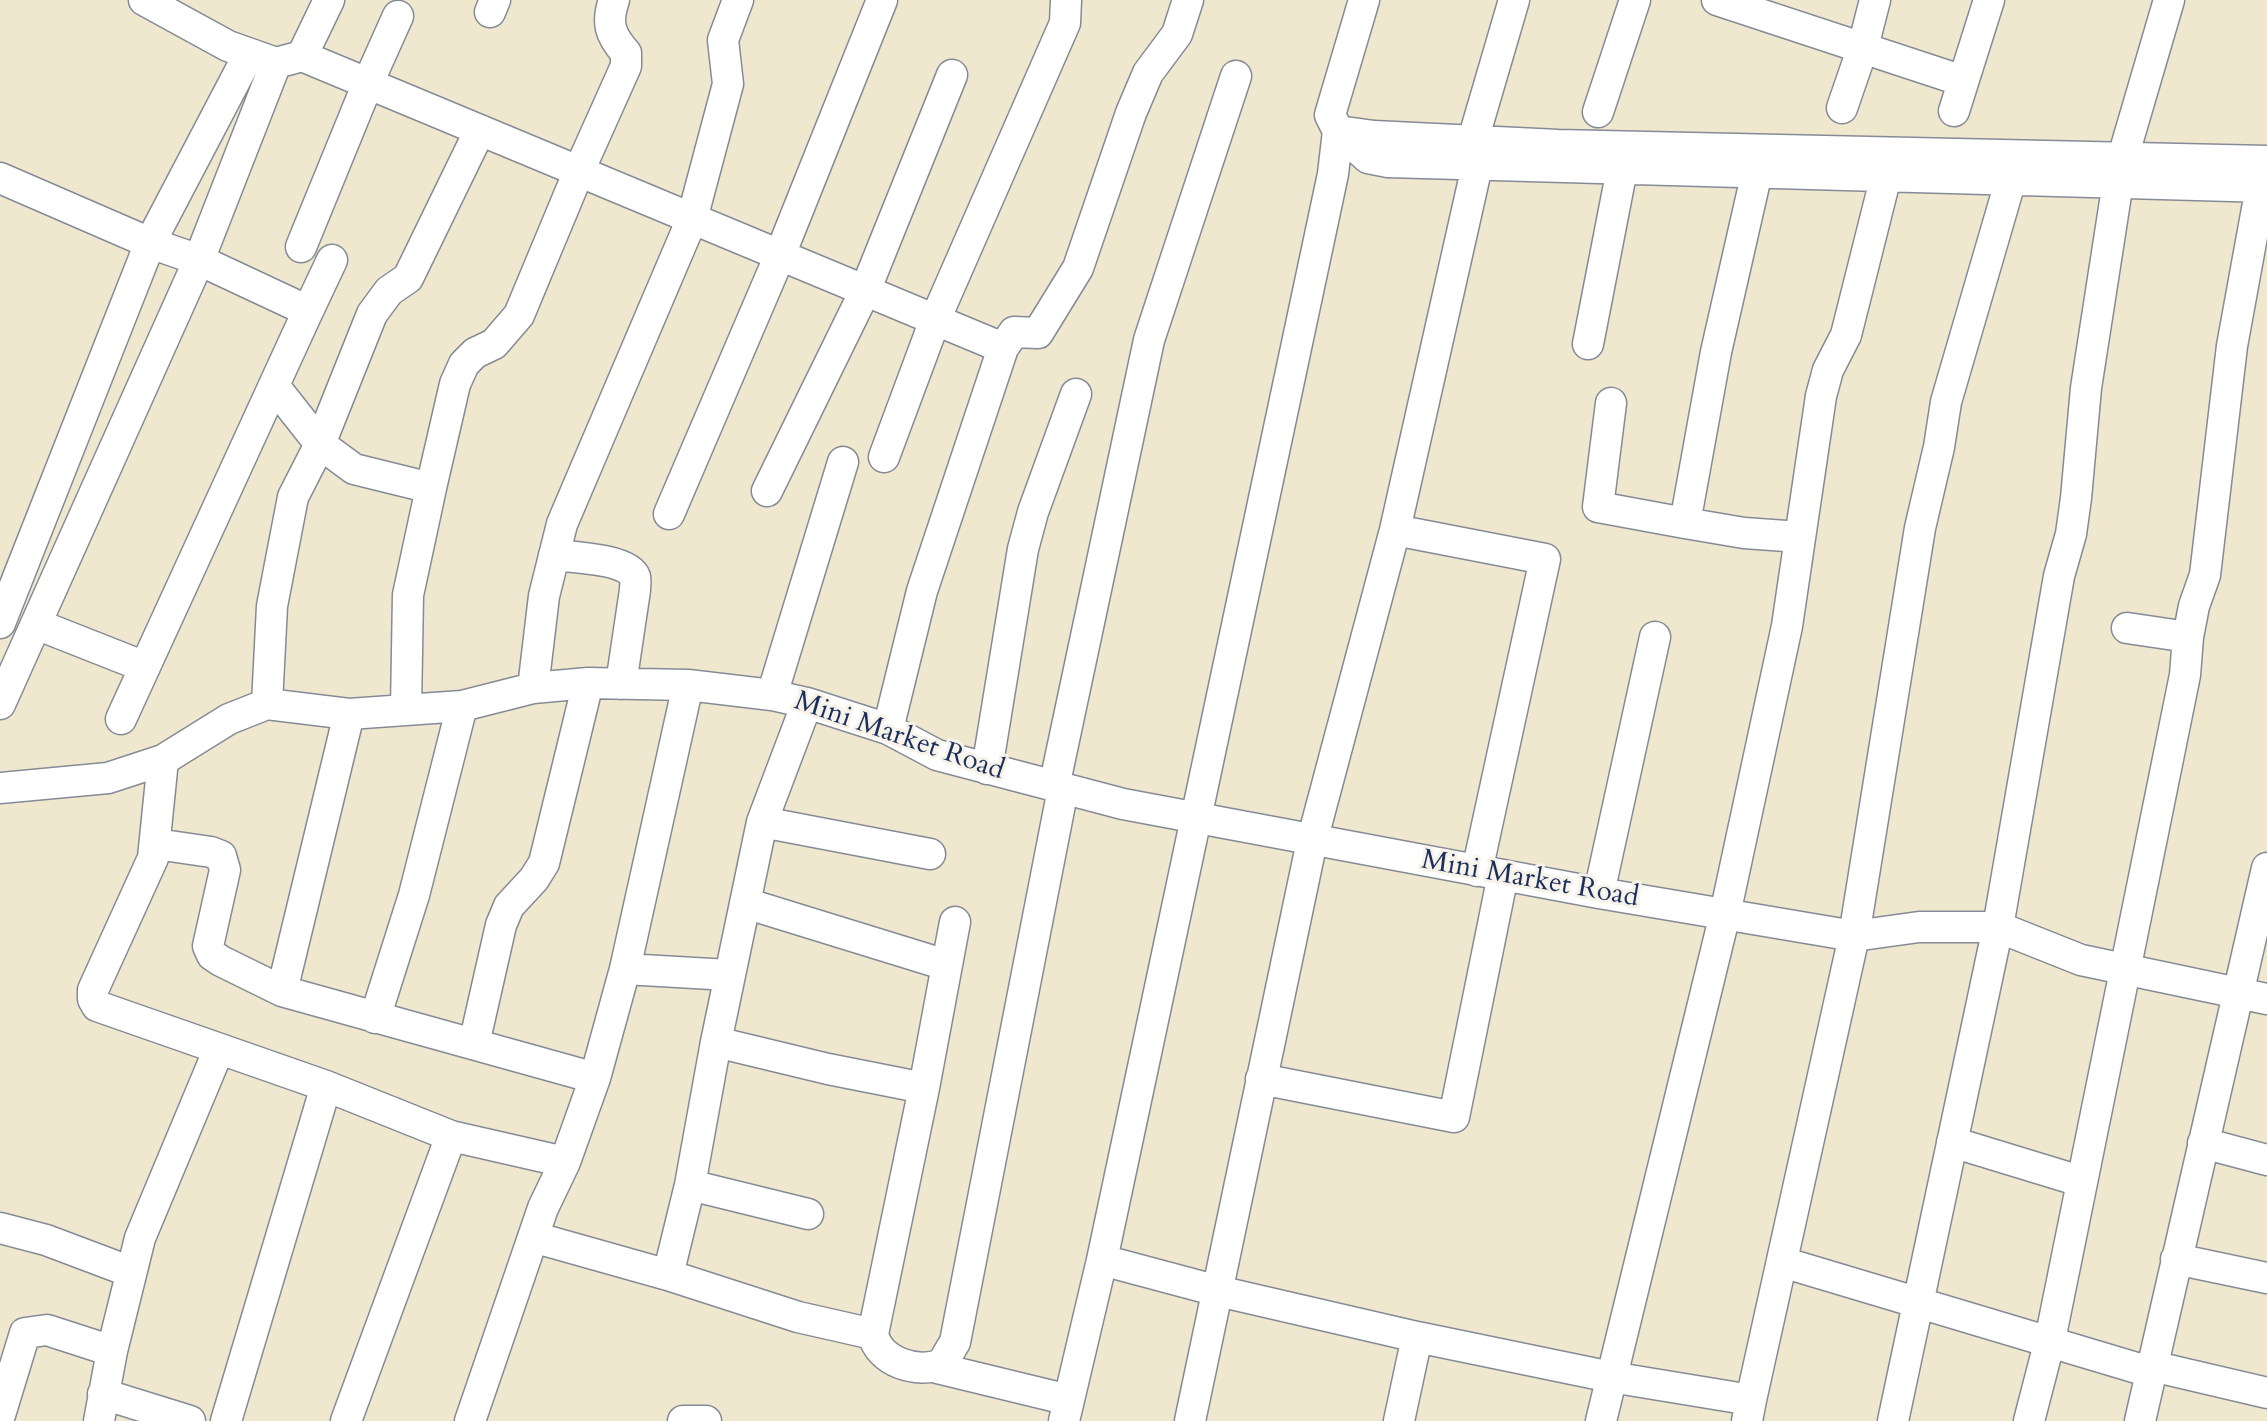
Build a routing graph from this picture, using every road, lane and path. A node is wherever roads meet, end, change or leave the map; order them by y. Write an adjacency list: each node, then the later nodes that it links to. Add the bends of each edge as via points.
1 (329, 0): 18 (street)
2 (614, 0): 32 (street, via 608,26 626,53 626,66)
3 (738, 0): 37 (street, via 723,40 728,84)
4 (882, 0): 40 (street)
5 (1066, 0): 45 (street, via 1065,23)
6 (1188, 0): 47 (street, via 1177,34 1148,73 1131,113 1078,268 1038,333 1014,332)
7 (1364, 0): 27 (street, via 1330,115)
8 (1514, 0): 28 (street)
9 (1635, 0): 25 (street)
10 (1717, 0): 15 (street)
11 (1875, 0): 17 (street)
12 (1989, 0): 21 (street)
13 (2169, 0): 31 (street)
14 (161, 4): 18 (street, via 228,46)
15 (1751, 5): 17 (street)
16 (398, 16): 22 (street)
17 (1863, 47): 21 (street); 23 (street)
18 (276, 58): 22 (street); 38 (street); 41 (street)
19 (952, 75): 43 (street)
20 (1236, 76): 83 (street, via 1149,340)
21 (1963, 81): 24 (street)
22 (368, 83): 26 (street); 39 (street)
23 (1842, 108)
24 (1954, 111)
25 (1598, 112)
26 (480, 130): 32 (street); 51 (street, via 408,278 389,291 372,314)
27 (1338, 131): 28 (street); 84 (street)
28 (1475, 153): 30 (street); 31 (street, via 1574,145); 58 (street)
29 (2265, 167): 31 (street); 65 (street, via 2232,346 2207,559)
30 (1622, 169): 33 (street); 46 (street)
31 (2120, 169): 36 (street); 95 (street, via 2086,388 2071,534 2059,576)
32 (579, 171): 37 (street); 54 (street, via 519,315 494,344 464,364)
33 (1757, 172): 34 (street); 57 (street)
34 (1886, 176): 36 (street); 59 (street, via 1846,335 1821,396)
35 (0, 178): 38 (street)
36 (2011, 179): 96 (street, via 1946,402 1920,528)
37 (692, 219): 40 (street); 60 (street, via 592,449)
38 (150, 243): 41 (street); 61 (street)
39 (301, 247)
40 (780, 255): 43 (street); 56 (street)
41 (199, 260): 44 (street); 62 (street)
42 (332, 260): 44 (street)
43 (865, 291): 45 (street); 55 (street)
44 (308, 311): 48 (street)
45 (935, 320): 47 (street); 52 (street)
46 (1588, 344)
47 (1003, 348): 79 (street, via 922,591)
48 (275, 387): 51 (street); 66 (street)
49 (1076, 394): 81 (street, via 1023,549)
50 (1611, 403): 57 (street, via 1598,507)
51 (320, 444): 54 (street, via 354,469); 74 (street, via 293,497 280,553)
52 (884, 457)
53 (843, 462): 71 (street)
54 (431, 488): 76 (street, via 408,595)
55 (767, 491)
56 (669, 514)
57 (1685, 523): 59 (street)
58 (1395, 530): 86 (street); 90 (street, via 1545,559)
59 (1800, 537): 93 (street, via 1787,626)
60 (554, 555): 68 (street, via 613,563 628,567 634,576); 70 (street)
61 (0, 623)
62 (36, 624): 66 (street); 73 (street)
63 (2127, 628): 65 (street)
64 (1655, 637): 91 (street)
65 (2188, 637): 99 (street, via 2185,675)
66 (145, 667): 78 (street)
67 (588, 683): 68 (street, Mini Market Road); 70 (street, Mini Market Road); 106 (street, via 544,863 509,906 501,925)
68 (621, 684): 69 (street, Mini Market Road)
69 (688, 685): 71 (street, Mini Market Road); 98 (street)
70 (533, 688): 75 (street, Mini Market Road)
71 (772, 695): 72 (street, Mini Market Road)
72 (807, 703): 79 (street, Mini Market Road); 85 (street)
73 (0, 704)
74 (267, 704): 77 (street, Mini Market Road); 80 (street, Mini Market Road, via 229,719)
75 (462, 706): 76 (street, Mini Market Road); 104 (street, via 414,895)
76 (406, 708): 77 (street, Mini Market Road)
77 (349, 714): 101 (street)
78 (121, 719)
79 (888, 729): 81 (street, Mini Market Road, via 937,755)
80 (163, 760): 82 (street, Mini Market Road, via 108,778); 87 (street)
81 (987, 769): 83 (street, Mini Market Road)
82 (0, 788)
83 (1058, 788): 84 (street, Mini Market Road); 134 (street, via 955,1342 948,1358)
84 (1195, 818): 86 (street, Mini Market Road); 123 (street)
85 (762, 822): 88 (street); 92 (street)
86 (1312, 841): 90 (street, Mini Market Road); 109 (street)
87 (156, 844): 101 (street, via 221,856 225,870 208,946 212,955); 107 (street, via 93,999 105,1010)
88 (930, 854)
89 (2267, 868): 102 (street)
90 (1490, 873): 91 (street, Mini Market Road); 109 (street, via 1454,1117)
91 (1599, 893): 93 (street, Mini Market Road)
92 (745, 903): 97 (street); 100 (street)
93 (1725, 914): 96 (street, Mini Market Road); 136 (street)
94 (955, 922): 97 (street)
95 (1998, 927): 96 (street, Mini Market Road, via 1919,927); 99 (street, via 2081,960); 113 (street)
96 (1854, 936): 124 (street)
97 (946, 965): 111 (street)
98 (625, 969): 100 (street); 108 (street)
99 (2125, 969): 102 (street); 117 (street)
100 (729, 975): 105 (street)
101 (282, 991): 104 (street)
102 (2237, 994): 103 (street); 114 (street)
103 (2267, 999)
104 (375, 1018): 106 (street)
105 (716, 1042): 111 (street); 118 (street)
106 (474, 1044): 108 (street)
107 (219, 1049): 110 (street); 125 (street, via 140,1238)
108 (595, 1078): 116 (street)
109 (1261, 1079): 128 (street)
110 (326, 1086): 112 (street); 143 (street)
111 (924, 1088): 130 (street)
112 (451, 1136): 116 (street); 144 (street)
113 (1952, 1142): 117 (street); 129 (street)
114 (2203, 1143): 115 (street); 122 (street)
115 (2267, 1160)
116 (565, 1162): 121 (street)
117 (2080, 1181): 132 (street)
118 (690, 1185): 119 (street); 126 (street)
119 (808, 1214)
120 (0, 1228): 125 (street)
121 (533, 1237): 126 (street); 145 (street)
122 (2176, 1259): 127 (street); 135 (street)
123 (1102, 1260): 128 (street); 140 (street)
124 (1782, 1262): 129 (street); 139 (street)
125 (131, 1272): 133 (street)
126 (668, 1275): 130 (street, via 798,1317)
127 (2267, 1278)
128 (1218, 1291): 131 (street); 148 (street)
129 (1919, 1302): 132 (street); 151 (street)
130 (873, 1334): 134 (street, via 881,1354)
131 (1417, 1337): 136 (street); 149 (street)
132 (2050, 1340): 135 (street); 152 (street)
133 (112, 1351): 138 (street); 141 (street, via 47,1330 25,1333)
134 (933, 1367): 140 (street)
135 (2151, 1369): 137 (street); 153 (street)
136 (1611, 1377): 139 (street); 150 (street)
137 (2267, 1393)
138 (101, 1408): 142 (street)
139 (1749, 1410)
140 (1067, 1411)
141 (0, 1415)
142 (190, 1421)
143 (226, 1421)
144 (346, 1421)
145 (470, 1421)
146 (683, 1421): 147 (street)
147 (706, 1421)
148 (1190, 1421)
149 (1399, 1421)
150 (1601, 1421)
151 (1893, 1421)
152 (2029, 1421)
153 (2140, 1421)

